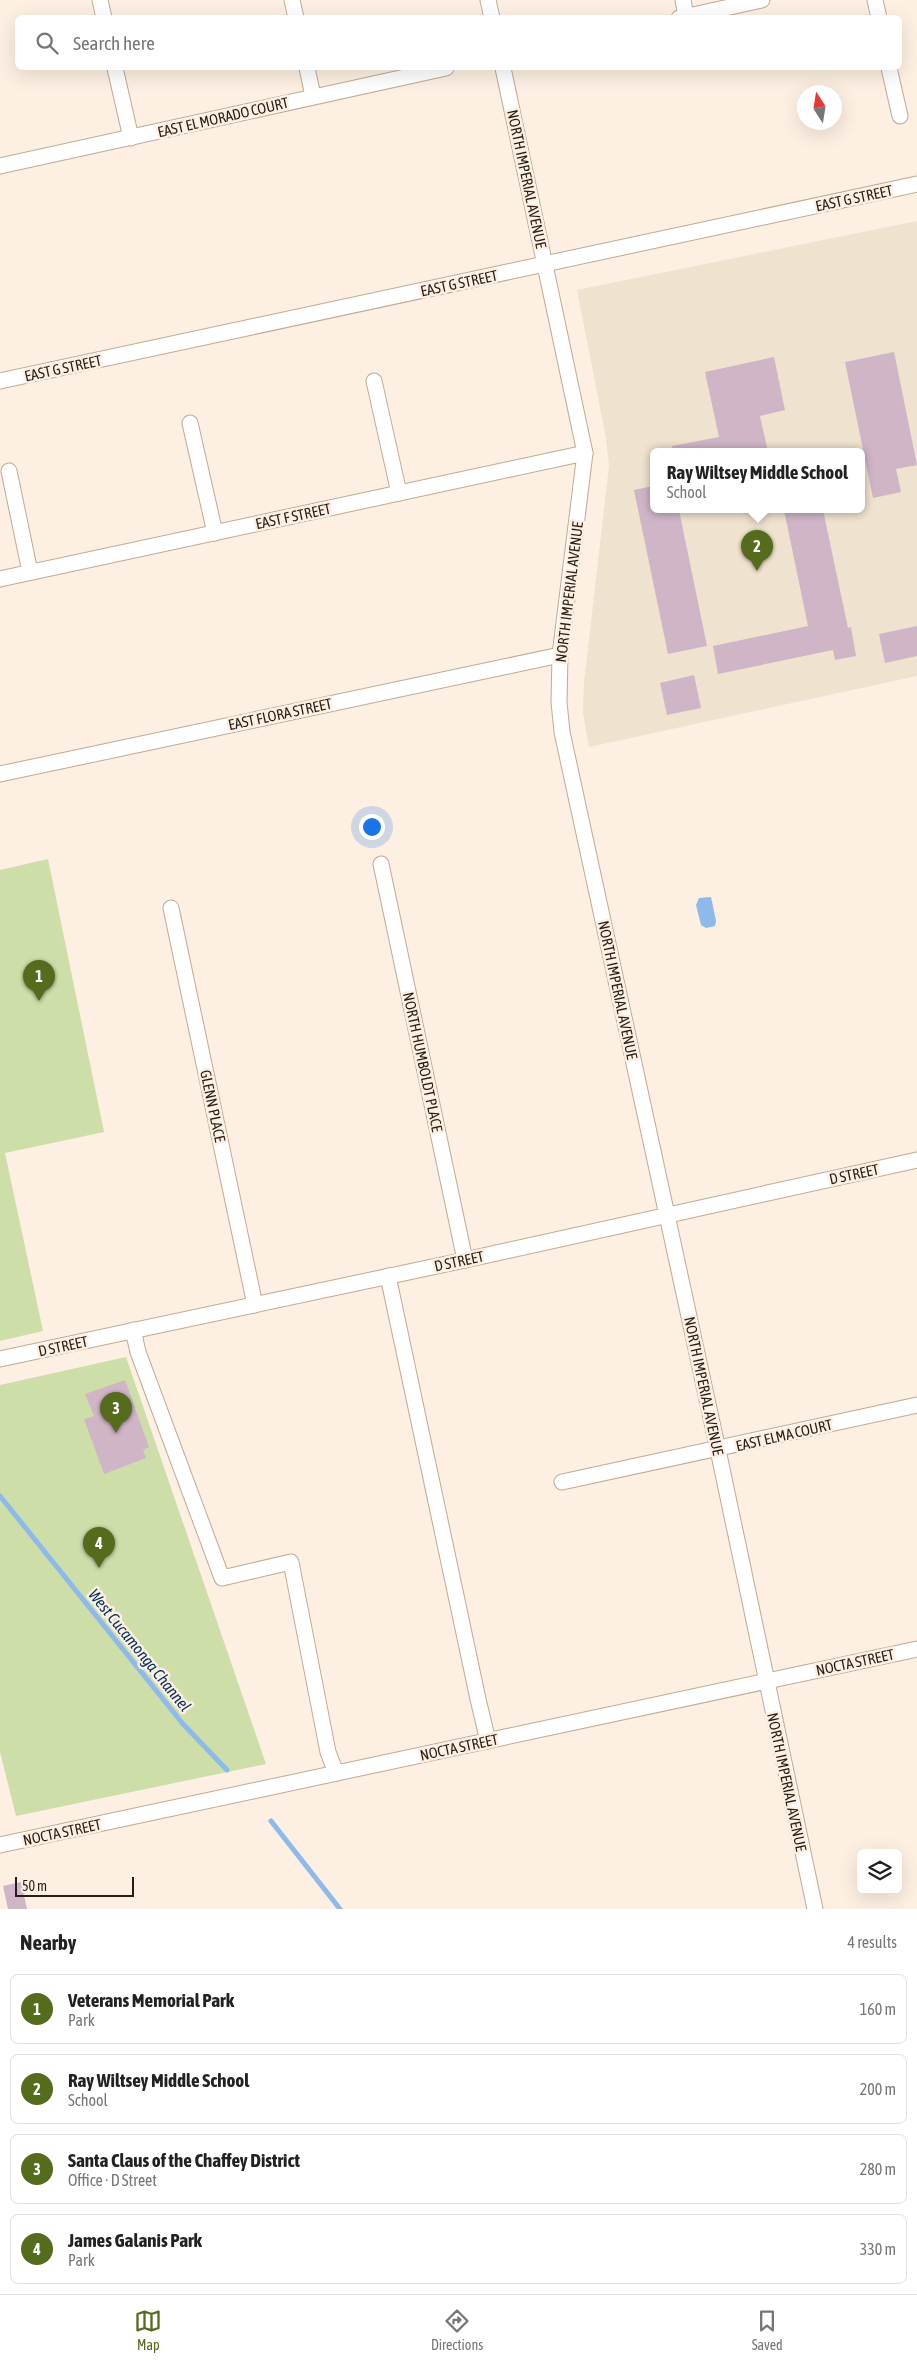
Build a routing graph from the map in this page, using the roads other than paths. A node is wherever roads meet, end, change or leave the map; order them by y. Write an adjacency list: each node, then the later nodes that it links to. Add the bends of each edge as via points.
1 (100, 0): 7 (street)
2 (292, 0): 8 (street)
3 (488, 0): 9 (street)
4 (683, 0): 10 (street)
5 (762, 0): 11 (street)
6 (875, 0): 12 (street)
7 (103, 15)
8 (295, 15)
9 (491, 15)
10 (683, 15)
11 (692, 15)
12 (878, 15)
13 (115, 70): 20 (street)
14 (307, 70): 18 (street)
15 (436, 70): 18 (street, EAST EL MORADO COURT)
16 (503, 70): 23 (street, NORTH IMPERIAL AVENUE)
17 (889, 70): 19 (street)
18 (313, 96): 20 (street, EAST EL MORADO COURT)
19 (900, 116)
20 (131, 138): 21 (street, EAST EL MORADO COURT)
21 (0, 166)
22 (917, 184): 23 (street, EAST G STREET)
23 (545, 264): 25 (street, EAST G STREET); 27 (street, NORTH IMPERIAL AVENUE)
24 (374, 380): 29 (street)
25 (0, 381)
26 (190, 423): 30 (street)
27 (585, 453): 29 (street, EAST F STREET); 33 (street, NORTH IMPERIAL AVENUE)
28 (8, 471): 31 (street)
29 (399, 493): 30 (street, EAST F STREET)
30 (215, 533): 31 (street, EAST F STREET)
31 (30, 572): 32 (street, EAST F STREET)
32 (0, 579)
33 (560, 655): 34 (street, EAST FLORA STREET); 38 (street, NORTH IMPERIAL AVENUE, via 562,732)
34 (0, 774)
35 (381, 864): 39 (street, NORTH HUMBOLDT PLACE)
36 (171, 908): 41 (street, GLENN PLACE)
37 (917, 1160): 38 (street, D STREET)
38 (666, 1216): 39 (street, D STREET); 45 (street, NORTH IMPERIAL AVENUE)
39 (465, 1260): 40 (street, D STREET)
40 (388, 1276): 41 (street, D STREET); 49 (street)
41 (255, 1305): 42 (street, D STREET)
42 (133, 1330): 43 (street, D STREET); 50 (street, via 138,1352 222,1578 291,1562 328,1752)
43 (0, 1359)
44 (917, 1405): 45 (street, EAST ELMA COURT)
45 (718, 1450): 46 (street, EAST ELMA COURT); 48 (street, NORTH IMPERIAL AVENUE)
46 (562, 1482)
47 (917, 1649): 48 (street, NOCTA STREET)
48 (766, 1681): 49 (street, NOCTA STREET); 52 (street, NORTH IMPERIAL AVENUE)
49 (488, 1741): 50 (street, NOCTA STREET)
50 (336, 1773): 51 (street, NOCTA STREET)
51 (0, 1845)
52 (814, 1909)

